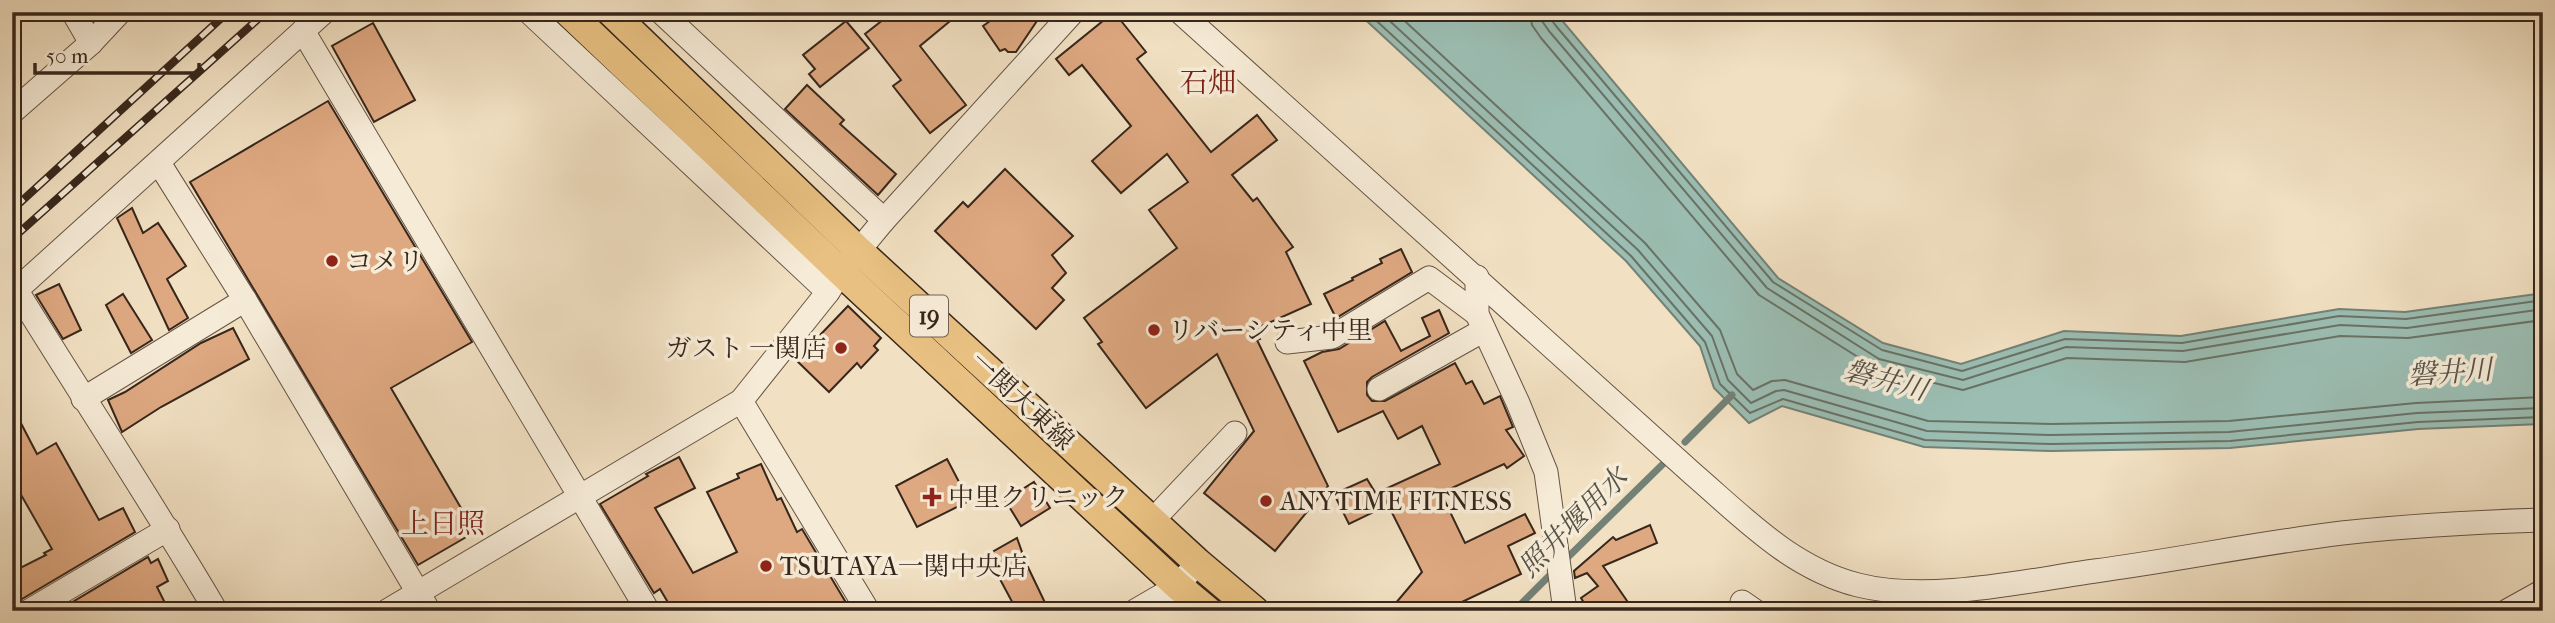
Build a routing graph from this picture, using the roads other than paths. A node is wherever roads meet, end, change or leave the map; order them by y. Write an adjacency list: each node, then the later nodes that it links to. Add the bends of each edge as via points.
1 (73, 12): 11 (street)
2 (120, 12): 11 (street)
3 (324, 12): 10 (street)
4 (529, 12): 17 (street)
5 (568, 12): 17 (main road, 一関大東線 / 19)
6 (611, 12): 15 (main road, 一関大東線 / 19)
7 (661, 12): 14 (street)
8 (1073, 12): 14 (street)
9 (1180, 12): 16 (street)
10 (303, 31): 13 (street); 26 (street)
11 (91, 43): 12 (street)
12 (12, 112)
13 (159, 163): 18 (street); 19 (street)
14 (884, 220): 15 (street)
15 (859, 251): 17 (street); 27 (main road, 一関大東線 / 19)
16 (1477, 277): 20 (street); 28 (street, via 1772,543 1814,569 1858,586 1944,591 2342,533)
17 (834, 282): 24 (street); 31 (main road, 一関大東線 / 19)
18 (14, 292): 23 (street)
19 (245, 300): 23 (street); 33 (street)
20 (1480, 322): 21 (street, via 1429,278 1332,337); 22 (street); 42 (street, via 1546,472)
21 (1287, 342)
22 (1379, 389)
23 (83, 399): 29 (street)
24 (741, 401): 26 (street); 38 (street)
25 (1235, 433): 27 (street)
26 (581, 495): 33 (street); 37 (street)
27 (1152, 520): 30 (main road, 一関大東線 / 19)
28 (2543, 520)
29 (168, 529): 34 (street); 35 (street)
30 (1197, 562): 31 (street); 41 (main road, 一関大東線 / 19)
31 (1178, 586): 39 (street); 40 (main road, 一関大東線 / 19)
32 (2543, 591): 43 (street)
33 (423, 601): 36 (street)
34 (29, 611)
35 (216, 611)
36 (387, 611)
37 (649, 611)
38 (868, 611)
39 (1135, 611)
40 (1209, 611)
41 (1255, 611)
42 (1565, 611)
43 (2507, 611)

